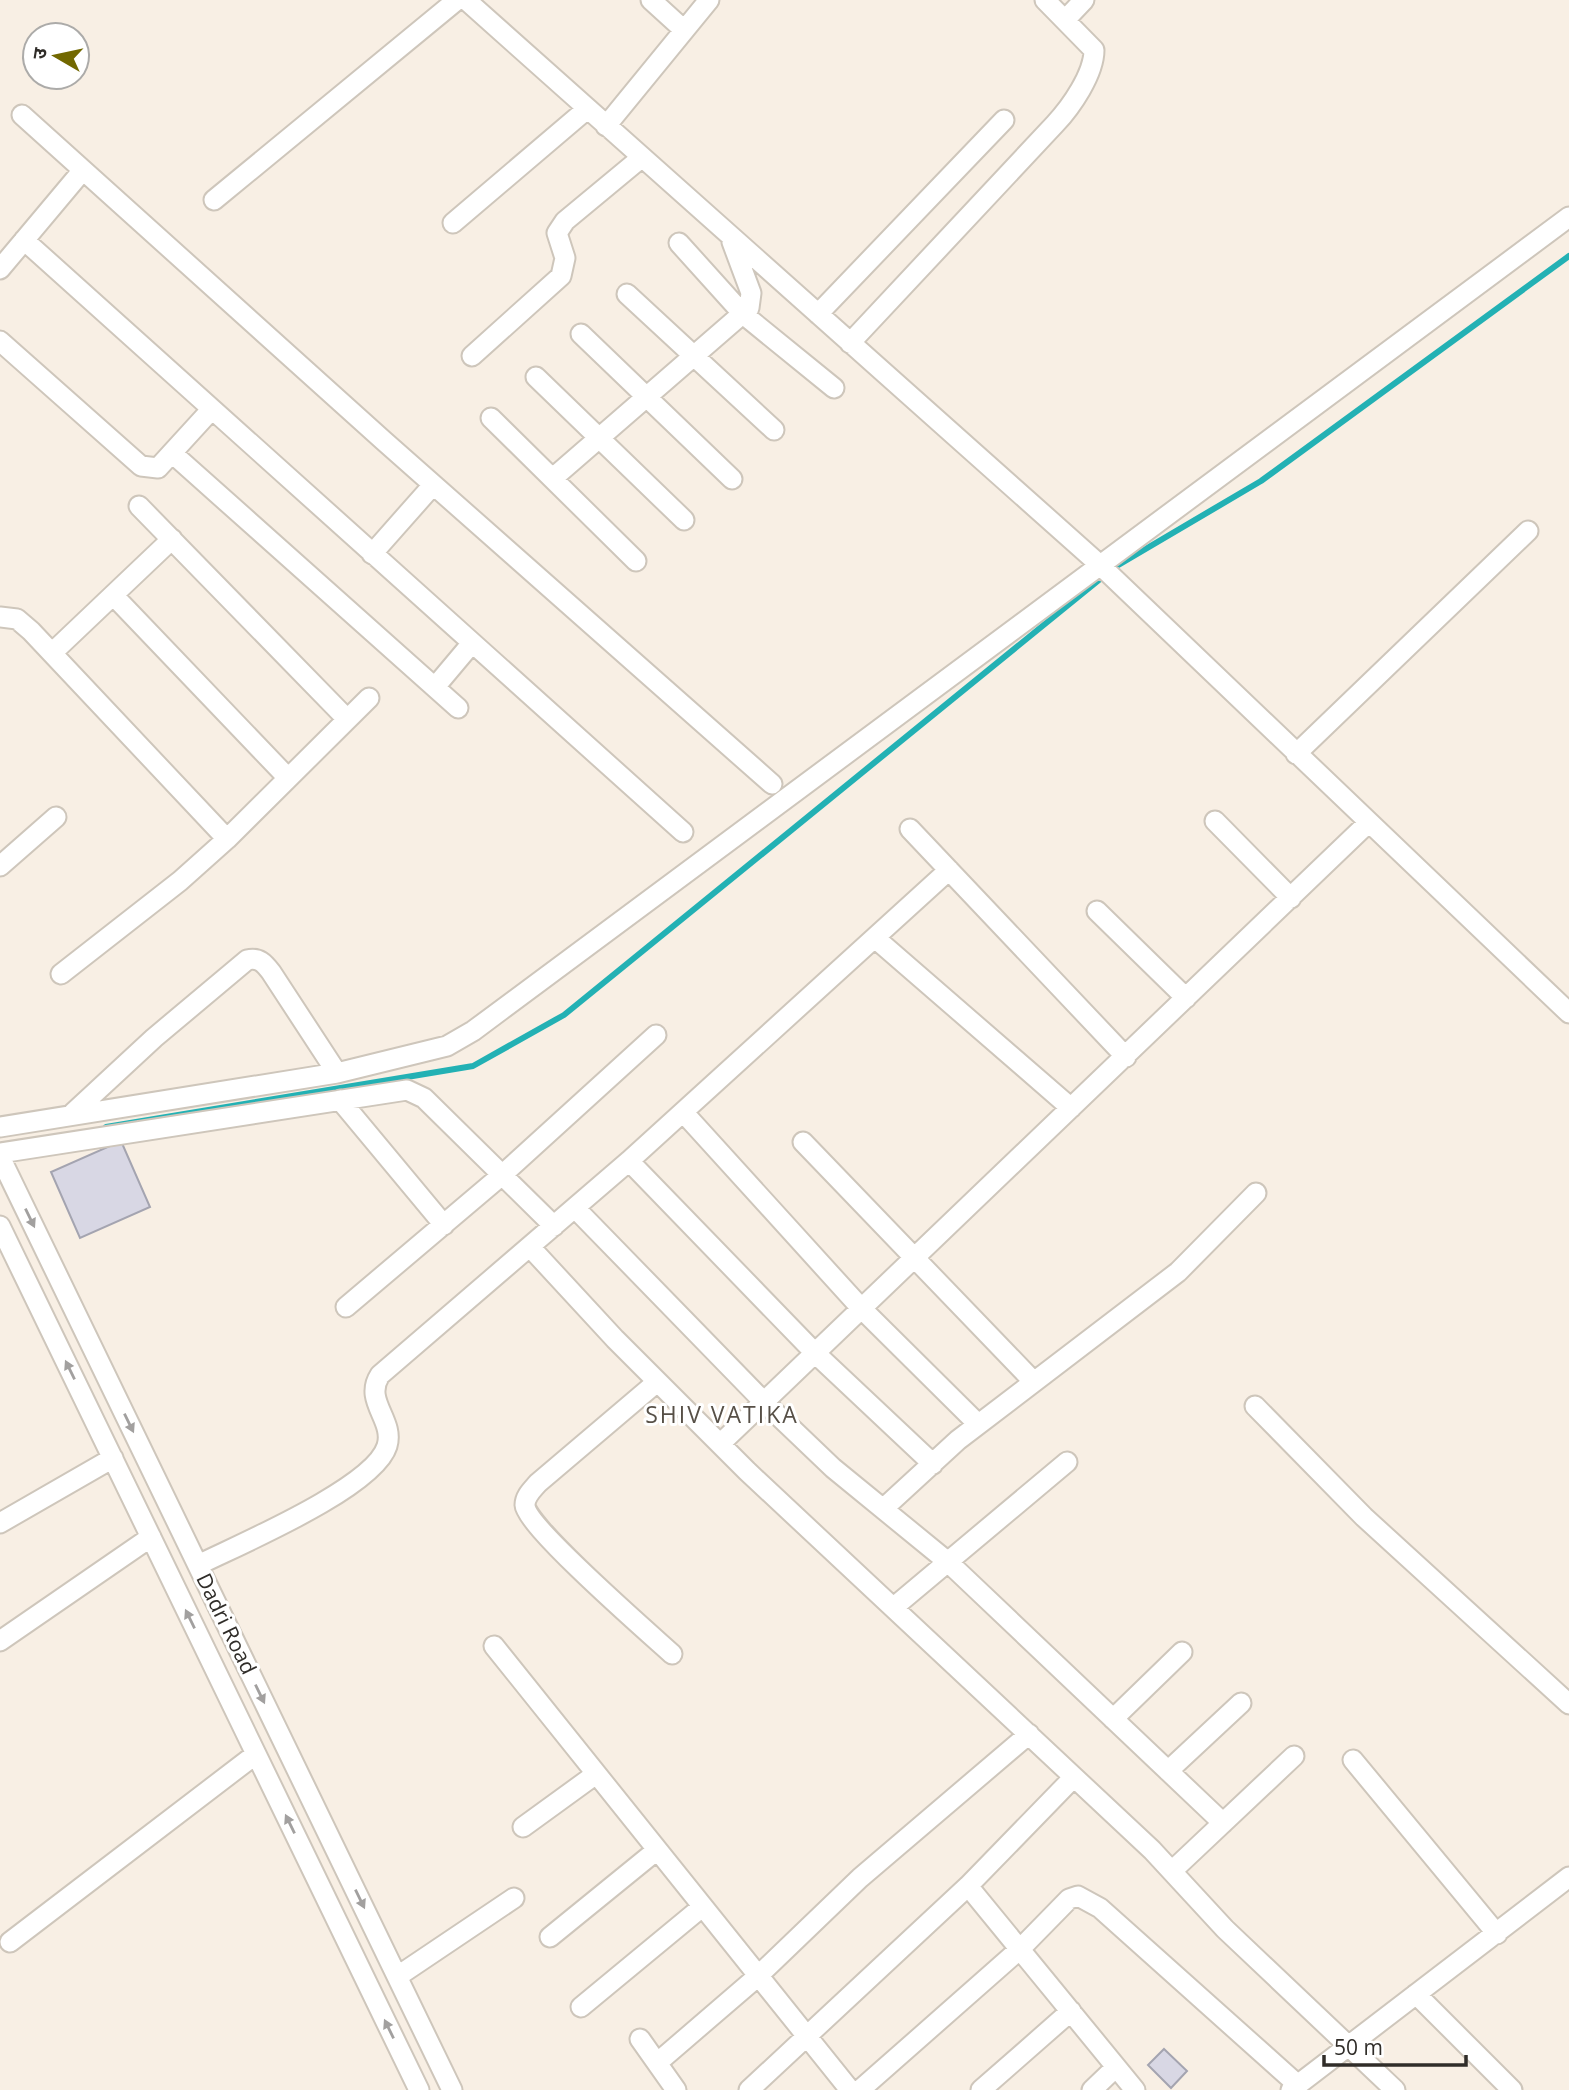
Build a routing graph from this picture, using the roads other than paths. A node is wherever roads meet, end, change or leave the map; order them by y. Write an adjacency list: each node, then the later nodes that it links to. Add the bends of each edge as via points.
1 (457, 0): 15 (street)
2 (466, 0): 9 (street)
3 (651, 0): 8 (street)
4 (709, 0): 8 (street)
5 (1045, 0): 7 (street)
6 (1084, 0): 7 (street)
7 (1066, 19): 27 (street, via 1094,50 1094,61 1066,111)
8 (684, 30): 12 (street)
9 (587, 110): 12 (street); 17 (street)
10 (22, 115): 14 (street)
11 (1004, 120): 24 (street)
12 (606, 126): 13 (street)
13 (641, 158): 18 (street); 28 (street, via 559,227 565,266 561,276)
14 (83, 170): 19 (street); 40 (street)
15 (214, 200)
16 (1569, 217): 47 (street)
17 (453, 223)
18 (730, 238): 23 (street, via 751,293 752,301); 24 (street)
19 (24, 240): 21 (street); 33 (street)
20 (680, 243): 23 (street)
21 (0, 269)
22 (627, 294): 29 (street)
23 (743, 314): 29 (street); 31 (street)
24 (818, 314): 27 (street)
25 (581, 334): 32 (street)
26 (0, 341): 37 (street, via 141,466 158,468)
27 (850, 343): 47 (street)
28 (472, 356)
29 (694, 358): 32 (street); 35 (street)
30 (536, 377): 36 (street)
31 (834, 388)
32 (647, 396): 36 (street); 39 (street)
33 (211, 410): 37 (street); 45 (street)
34 (491, 418): 38 (street)
35 (774, 430)
36 (599, 437): 38 (street); 42 (street)
37 (173, 453): 52 (street)
38 (553, 478): 46 (street)
39 (732, 479)
40 (433, 485): 45 (street); 58 (street)
41 (139, 506): 44 (street)
42 (684, 520)
43 (1528, 531): 56 (street)
44 (172, 539): 48 (street); 55 (street)
45 (372, 554): 50 (street)
46 (636, 561)
47 (1105, 571): 56 (street); 75 (street, via 473,1031 447,1046)
48 (113, 595): 51 (street); 57 (street)
49 (0, 617): 51 (street, via 17,620)
50 (472, 643): 52 (street); 63 (street)
51 (52, 653): 64 (street)
52 (435, 687): 54 (street)
53 (369, 698): 55 (street)
54 (458, 708)
55 (348, 719): 57 (street)
56 (1296, 754): 61 (street)
57 (288, 778): 64 (street)
58 (772, 784)
59 (56, 817): 65 (street)
60 (1215, 821): 67 (street)
61 (1368, 823): 67 (street); 72 (street)
62 (910, 829): 66 (street)
63 (683, 832)
64 (227, 839): 70 (street)
65 (0, 866)
66 (949, 870): 69 (street); 74 (street)
67 (1291, 898): 71 (street)
68 (1097, 911): 71 (street)
69 (875, 938): 77 (street); 78 (street)
70 (61, 974)
71 (1186, 998): 74 (street)
72 (1569, 1013)
73 (656, 1035): 84 (street)
74 (1126, 1057): 77 (street)
75 (337, 1073): 79 (street); 79 (street, via 271,972 254,958 154,1038)
76 (340, 1100): 82 (street); 84 (street, via 394,1090 417,1093); 87 (street)
77 (1072, 1108): 91 (street)
78 (683, 1112): 83 (street); 93 (street)
79 (73, 1113): 80 (street)
80 (0, 1127)
81 (803, 1142): 91 (street)
82 (0, 1155): 108 (street, Dadri Road, one-way to 108)
83 (629, 1161): 86 (street); 94 (street)
84 (502, 1175): 87 (street); 89 (street)
85 (1256, 1193): 96 (street, via 1178,1272)
86 (575, 1208): 89 (street); 97 (street)
87 (444, 1224): 92 (street)
88 (0, 1226): 101 (street, Dadri Road, one-way to 88)
89 (554, 1226): 90 (street)
90 (530, 1247): 95 (street); 108 (street, via 380,1375 374,1392 388,1436 378,1459 320,1504)
91 (913, 1258): 93 (street); 96 (street)
92 (346, 1307)
93 (860, 1308): 94 (street); 99 (street)
94 (816, 1353): 97 (street); 103 (street)
95 (657, 1382): 100 (street); 113 (street, via 538,1483 525,1503 527,1512 551,1540)
96 (1034, 1382): 99 (street)
97 (764, 1402): 100 (street); 104 (street, via 833,1468)
98 (1255, 1406): 115 (street, via 1364,1517)
99 (978, 1424): 103 (street)
100 (720, 1444): 109 (street)
101 (113, 1458): 105 (street); 106 (street, Dadri Road)
102 (1067, 1462): 107 (street)
103 (933, 1464): 104 (street)
104 (884, 1508): 107 (street)
105 (0, 1523)
106 (151, 1537): 110 (street); 118 (street, Dadri Road, one-way to 106)
107 (948, 1562): 109 (street); 116 (street)
108 (198, 1565): 136 (street, Dadri Road, one-way to 136)
109 (894, 1607): 117 (street)
110 (0, 1641)
111 (494, 1646): 122 (street)
112 (1182, 1652): 116 (street)
113 (672, 1654)
114 (1241, 1703): 121 (street)
115 (1569, 1704)
116 (1113, 1719): 121 (street)
117 (1029, 1734): 123 (street); 137 (street, via 860,1878)
118 (256, 1755): 134 (street); 147 (street, Dadri Road, one-way to 118)
119 (1294, 1756): 124 (street)
120 (1353, 1760): 132 (street)
121 (1168, 1771): 124 (street)
122 (596, 1774): 125 (street); 126 (street)
123 (1074, 1777): 127 (street); 129 (street)
124 (1223, 1823): 127 (street)
125 (523, 1827)
126 (657, 1850): 131 (street); 133 (street)
127 (1172, 1871): 143 (street, via 1225,1929)
128 (1569, 1877): 132 (street)
129 (968, 1886): 135 (street); 141 (street)
130 (514, 1898): 136 (street)
131 (702, 1907): 137 (street); 139 (street)
132 (1497, 1934): 138 (street)
133 (550, 1937)
134 (10, 1942)
135 (1020, 1949): 140 (street); 146 (street, via 1069,1899 1087,1898); 152 (street)
136 (398, 1976): 148 (street, Dadri Road)
137 (757, 1977): 141 (street); 144 (street)
138 (1416, 1994): 143 (street); 157 (street)
139 (581, 2007)
140 (1070, 2011): 145 (street); 153 (street)
141 (807, 2037): 150 (street); 151 (street)
142 (640, 2039): 144 (street)
143 (1349, 2045): 146 (street); 156 (street)
144 (657, 2063): 149 (street)
145 (1116, 2067): 154 (street); 155 (street)
146 (1295, 2087)
147 (419, 2090)
148 (452, 2090)
149 (676, 2090)
150 (749, 2090)
151 (850, 2090)
152 (860, 2090)
153 (981, 2090)
154 (1092, 2090)
155 (1135, 2090)
156 (1395, 2090)
157 (1512, 2090)

